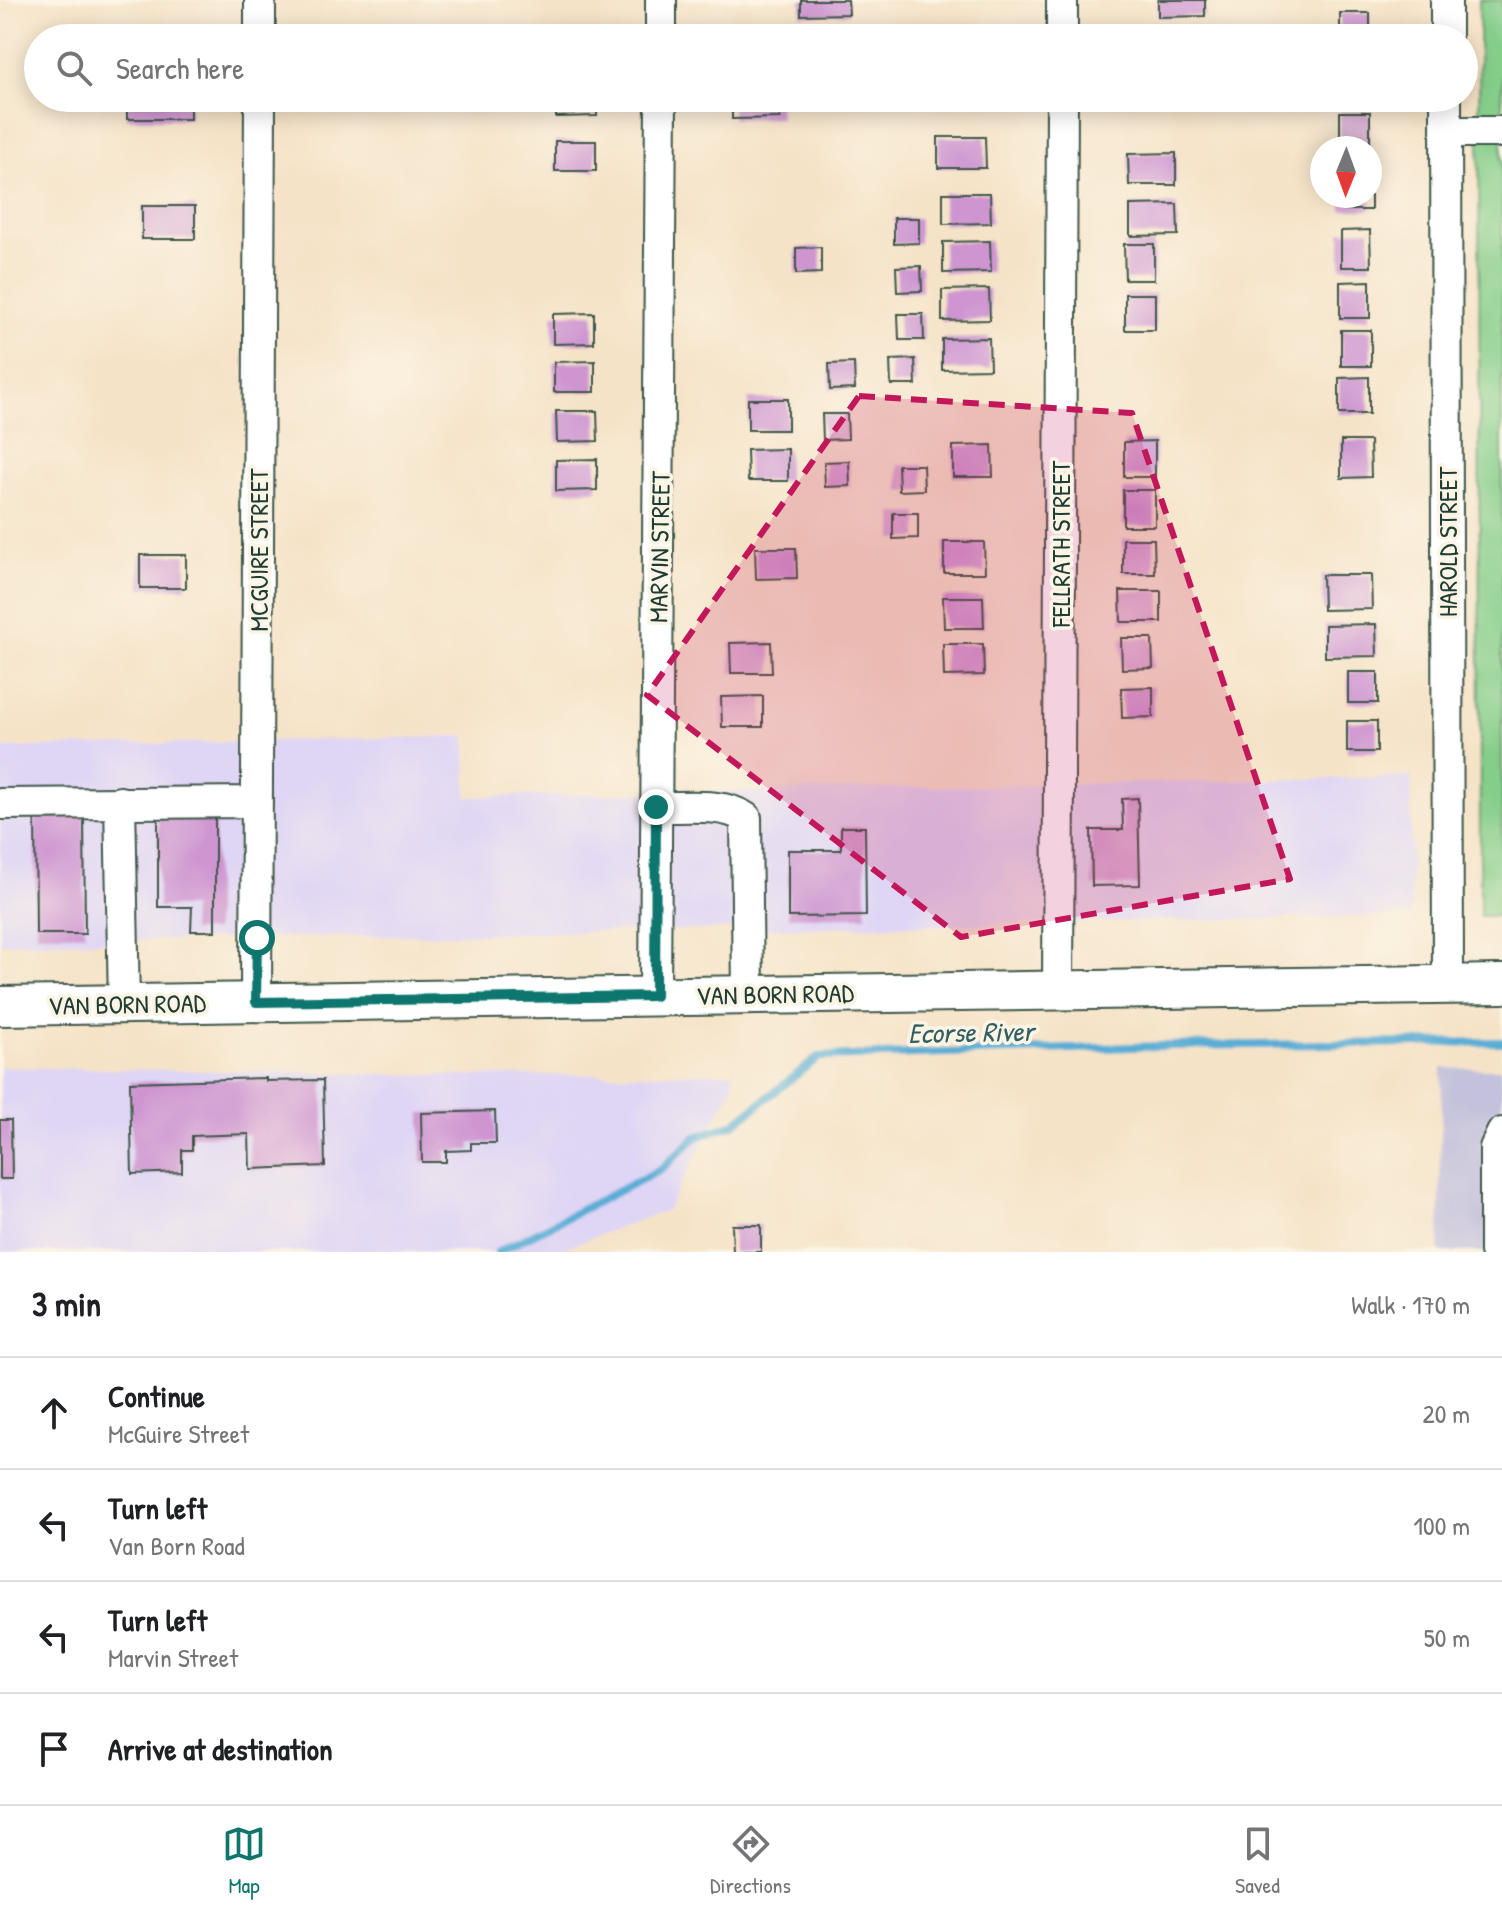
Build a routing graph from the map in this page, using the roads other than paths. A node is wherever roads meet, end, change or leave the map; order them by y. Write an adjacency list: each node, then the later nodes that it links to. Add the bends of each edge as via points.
1 (260, 0): 5 (street)
2 (661, 0): 6 (street)
3 (1062, 0): 7 (street)
4 (1446, 0): 8 (street)
5 (260, 24)
6 (661, 24)
7 (1062, 24)
8 (1446, 24)
9 (260, 112): 16 (street, MCGUIRE STREET)
10 (661, 112): 18 (street, MARVIN STREET)
11 (1062, 112): 21 (street, FELLRATH STREET)
12 (1446, 112): 13 (street, HAROLD STREET)
13 (1446, 132): 14 (street); 20 (street, HAROLD STREET)
14 (1502, 132)
15 (120, 802): 16 (street); 17 (street); 25 (street)
16 (257, 802): 24 (street, MCGUIRE STREET)
17 (0, 804)
18 (656, 807): 22 (street, via 713,809 746,818); 23 (street, MARVIN STREET)
19 (1502, 984): 20 (main road, VAN BORN ROAD)
20 (1448, 985): 21 (main road, VAN BORN ROAD)
21 (1058, 991): 22 (main road, VAN BORN ROAD)
22 (748, 995): 23 (main road, VAN BORN ROAD)
23 (655, 996): 24 (main road, VAN BORN ROAD)
24 (256, 1002): 25 (main road, VAN BORN ROAD)
25 (124, 1004): 26 (main road, VAN BORN ROAD)
26 (0, 1006)
27 (1502, 1133): 28 (street, via 1495,1148)
28 (1495, 1252)

